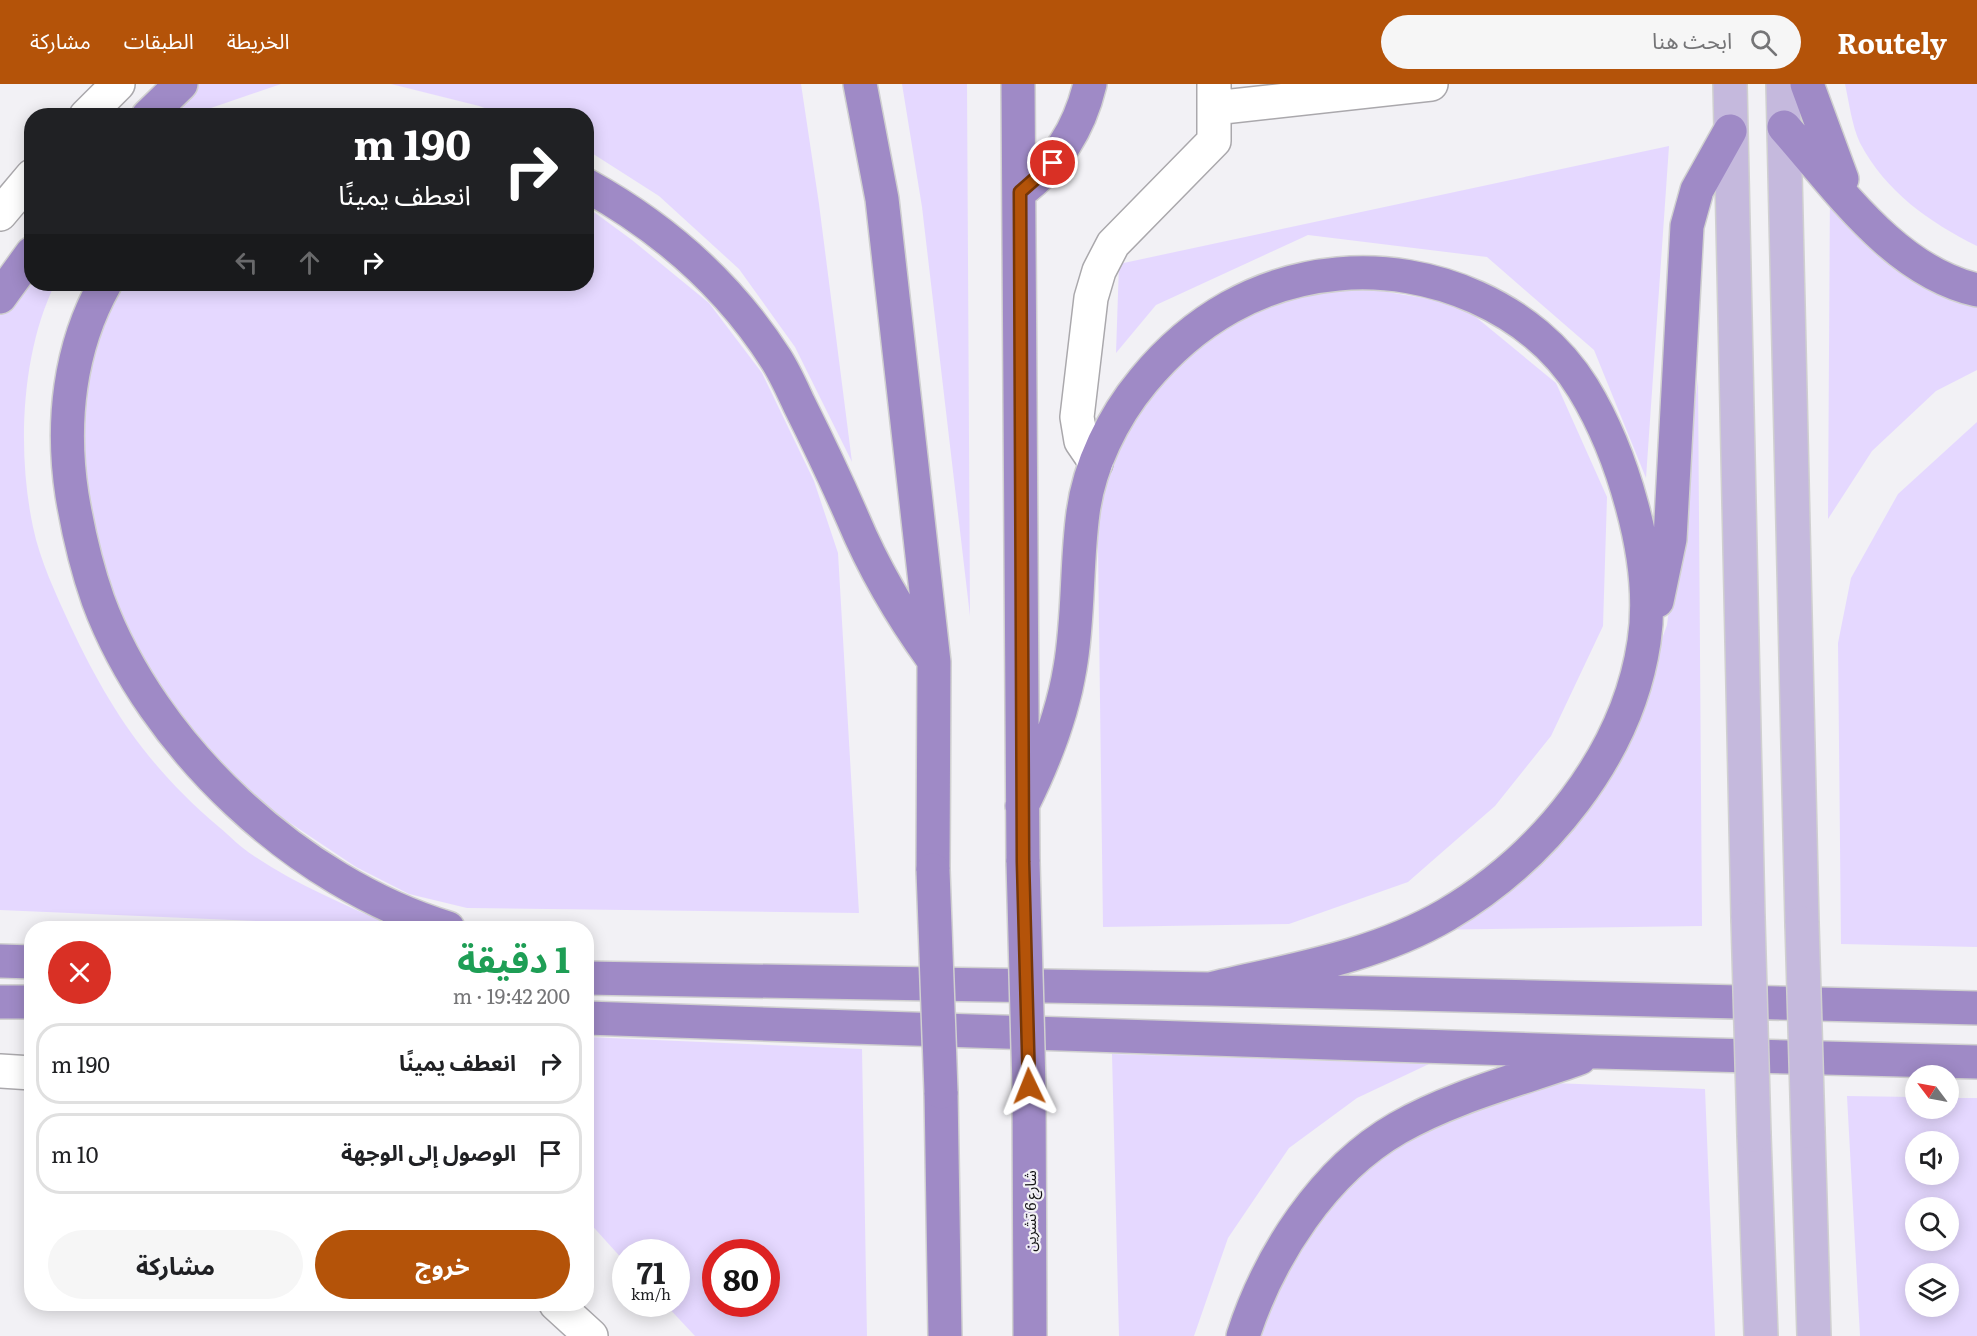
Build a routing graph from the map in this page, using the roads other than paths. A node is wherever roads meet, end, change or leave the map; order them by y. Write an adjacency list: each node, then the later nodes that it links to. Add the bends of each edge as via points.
1 (117, 84): 12 (street)
2 (182, 84): 13 (highway)
3 (860, 84): 27 (highway, via 882,199)
4 (1018, 84): 18 (highway, شارع 6 تشرين)
5 (1090, 84): 18 (highway, via 1066,145 1053,163)
6 (1431, 84): 10 (street)
7 (1730, 84): 15 (main road)
8 (1784, 84): 14 (main road)
9 (1807, 84): 19 (highway)
10 (1269, 93): 11 (street)
11 (1214, 96): 25 (street, via 1214,141 1113,244 1099,271 1091,298 1077,417 1081,441)
12 (94, 108)
13 (156, 108)
14 (1784, 127): 19 (highway); 50 (main road, bridge)
15 (1730, 131): 26 (highway, via 1697,190 1687,226 1670,539 1662,588); 49 (main road, bridge)
16 (24, 186): 20 (street)
17 (594, 189): 27 (highway, via 672,241 747,317 778,361 878,570)
18 (1020, 192): 28 (highway, شارع 6 تشرين)
19 (1854, 206): 22 (highway, via 1920,266 1957,285)
20 (0, 214)
21 (24, 264): 24 (highway)
22 (1977, 290)
23 (101, 291): 29 (highway, via 77,351 67,402 68,470 79,537 99,602 128,663 171,729 222,789 281,841 347,885)
24 (0, 297)
25 (1096, 463): 26 (highway, via 1115,421 1174,345 1215,314 1261,291 1311,276 1362,272 1413,276 1462,291 1508,314 1549,345 1581,385 1606,432 1626,481 1640,533 1647,585); 28 (highway, via 1083,509 1075,628 1063,702 1039,773)
26 (1644, 641): 35 (highway, via 1631,695 1607,749 1576,799 1537,844 1493,884 1444,916 1391,942 1334,960)
27 (934, 662): 46 (highway, bridge, via 933,870)
28 (1022, 806): 47 (highway, شارع 6 تشرين, bridge)
29 (425, 921)
30 (0, 961): 31 (highway)
31 (24, 962)
32 (594, 964): 34 (highway)
33 (594, 978): 34 (highway)
34 (687, 981): 35 (highway)
35 (1210, 989): 38 (highway)
36 (0, 1002): 37 (highway)
37 (24, 1002)
38 (1977, 1008)
39 (594, 1018): 40 (highway)
40 (1598, 1052): 41 (highway); 48 (highway, via 1449,1103 1396,1129 1350,1165 1310,1208 1277,1257)
41 (1977, 1062)
42 (0, 1071): 43 (street)
43 (24, 1072)
44 (564, 1311): 45 (street)
45 (591, 1336)
46 (945, 1336)
47 (1030, 1336)
48 (1243, 1336)
49 (1761, 1336)
50 (1814, 1336)

